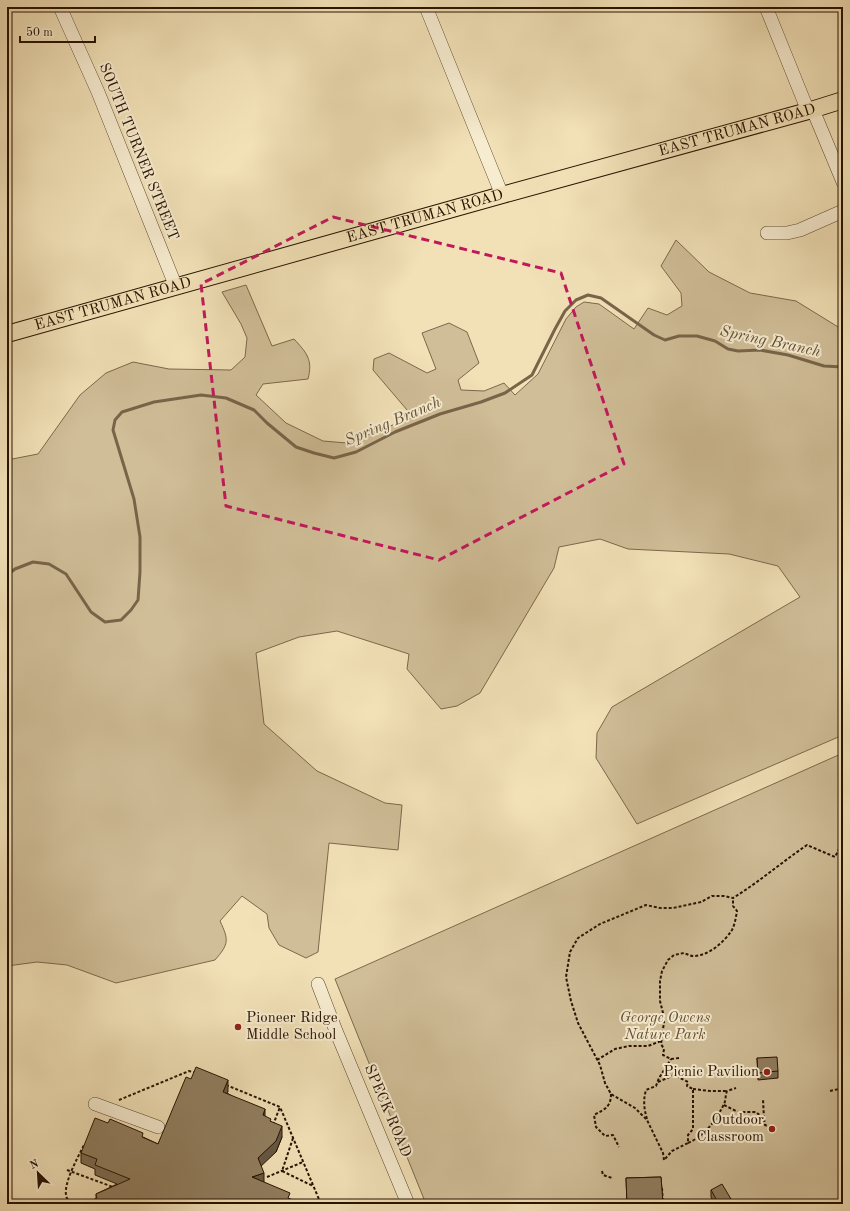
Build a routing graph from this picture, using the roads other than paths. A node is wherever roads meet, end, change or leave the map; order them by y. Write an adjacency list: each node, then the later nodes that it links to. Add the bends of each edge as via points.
1 (60, 7): 10 (street, SOUTH TURNER STREET, via 98,92)
2 (426, 7): 7 (street)
3 (766, 7): 5 (street)
4 (843, 100): 5 (main road, EAST TRUMAN ROAD)
5 (810, 110): 6 (street); 7 (main road, EAST TRUMAN ROAD)
6 (843, 182)
7 (502, 195): 10 (main road, EAST TRUMAN ROAD)
8 (843, 211): 9 (street, via 800,230)
9 (767, 233)
10 (176, 287): 11 (main road, EAST TRUMAN ROAD)
11 (7, 334)
12 (318, 984): 15 (street, SPECK ROAD)
13 (95, 1104): 14 (street)
14 (158, 1127)
15 (408, 1204)

